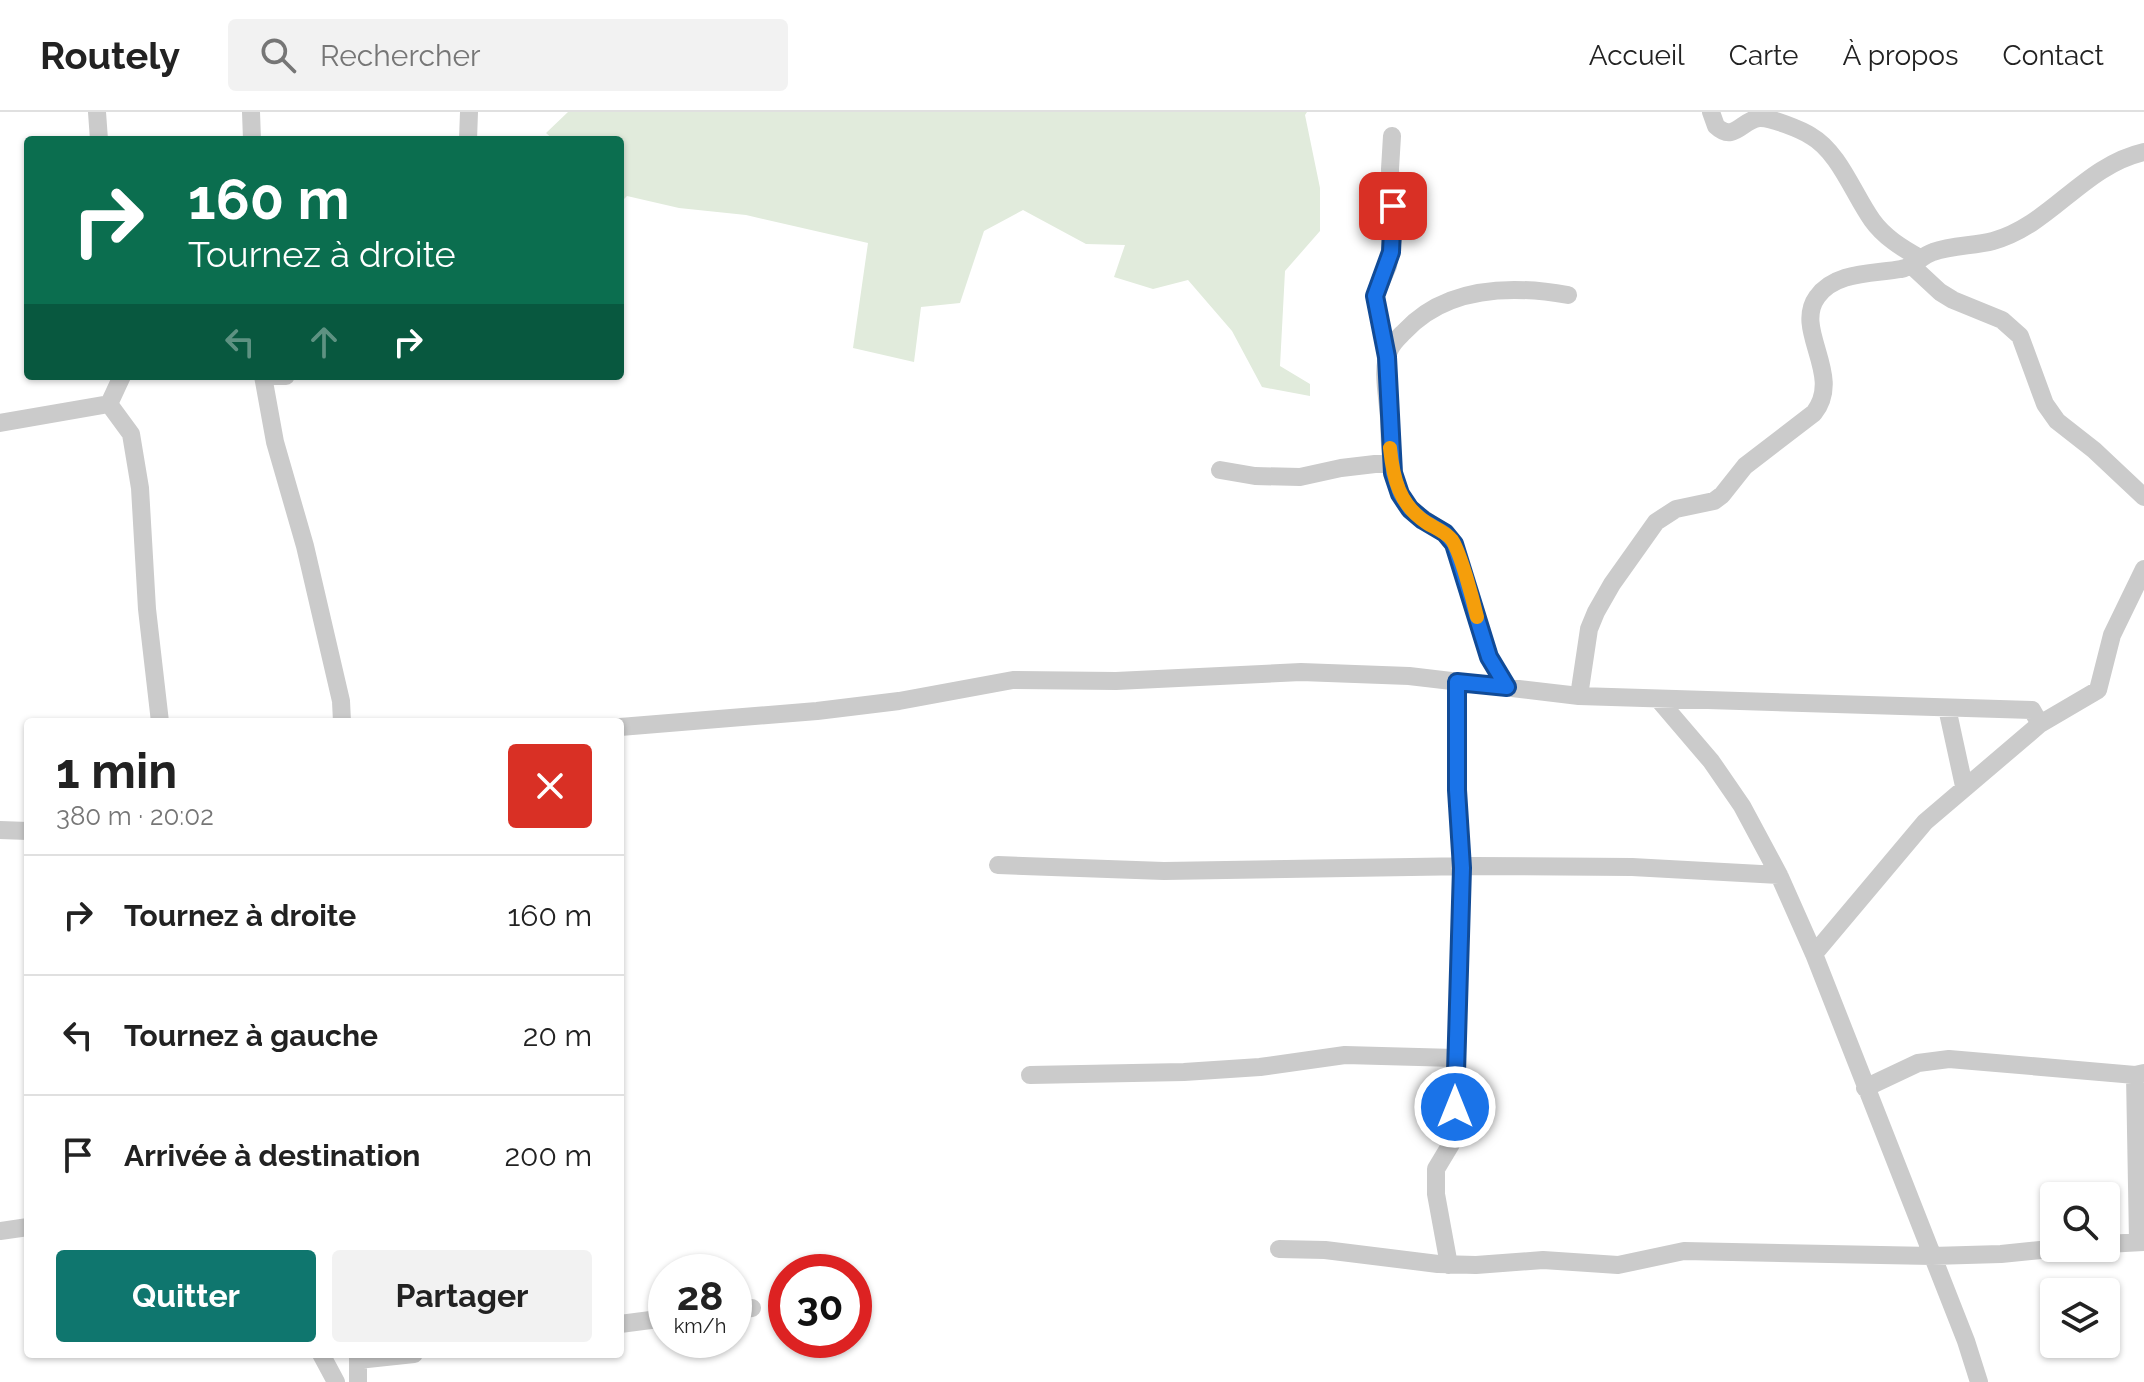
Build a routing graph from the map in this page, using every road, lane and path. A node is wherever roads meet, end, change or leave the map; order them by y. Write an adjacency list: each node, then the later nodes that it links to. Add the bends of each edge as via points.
1 (97, 112): 5 (street)
2 (251, 112): 6 (street)
3 (469, 112): 7 (street)
4 (1711, 112): 10 (street, via 1716,126 1727,133 1763,118 1816,139 1878,228)
5 (99, 136)
6 (252, 136)
7 (468, 136)
8 (1392, 136): 12 (street, via 1393,238 1375,296)
9 (2144, 152): 10 (street, via 2105,166 2010,235 1939,250)
10 (1916, 262): 19 (street, via 1940,292 2002,320 2020,336 2045,404 2057,421); 23 (street, via 1853,275 1815,298 1809,316 1824,380 1820,405 1745,466 1714,501 1676,509 1656,522 1596,612)
11 (1568, 295): 12 (street, via 1509,289 1459,297 1411,324)
12 (1387, 357): 17 (street)
13 (120, 380): 15 (street)
14 (264, 380): 27 (street)
15 (109, 404): 16 (street); 26 (street, via 131,434 140,488)
16 (0, 423)
17 (1392, 462): 18 (street, via 1291,477); 22 (street, via 1404,501 1454,544 1489,657)
18 (1220, 470)
19 (2144, 497)
20 (2144, 569): 28 (street, via 2112,635 2098,690)
21 (1457, 682): 22 (street); 29 (street, via 1301,672 1013,680 817,711); 34 (street)
22 (1507, 687): 23 (street)
23 (1579, 696): 24 (street)
24 (1658, 699): 25 (street); 35 (street, via 1742,806)
25 (1947, 708): 28 (street, via 2032,710); 30 (street)
26 (160, 718)
27 (342, 718)
28 (2040, 724): 30 (street)
29 (624, 727)
30 (1964, 786): 36 (street, via 1914,833)
31 (0, 830): 32 (street)
32 (24, 831)
33 (998, 865): 34 (street, via 1164,871)
34 (1462, 868): 35 (street, via 1632,867); 37 (street)
35 (1779, 875): 36 (street)
36 (1814, 954): 40 (street)
37 (1455, 1058): 39 (street, via 1345,1055 1197,1071); 48 (street, via 1455,1125 1436,1169)
38 (2140, 1074): 40 (street, via 1949,1059 1918,1063); 43 (street)
39 (1030, 1075)
40 (1865, 1088): 47 (street)
41 (24, 1228): 42 (street)
42 (0, 1231)
43 (2141, 1242): 44 (street)
44 (2120, 1243)
45 (1279, 1249): 48 (street)
46 (2040, 1250): 47 (street)
47 (1932, 1256): 48 (street, via 1684,1251 1618,1265 1543,1260); 55 (street)
48 (1449, 1265)
49 (648, 1320): 50 (street)
50 (624, 1323)
51 (323, 1358): 53 (street)
52 (358, 1358): 54 (street)
53 (336, 1382)
54 (358, 1382)
55 (1979, 1382)

